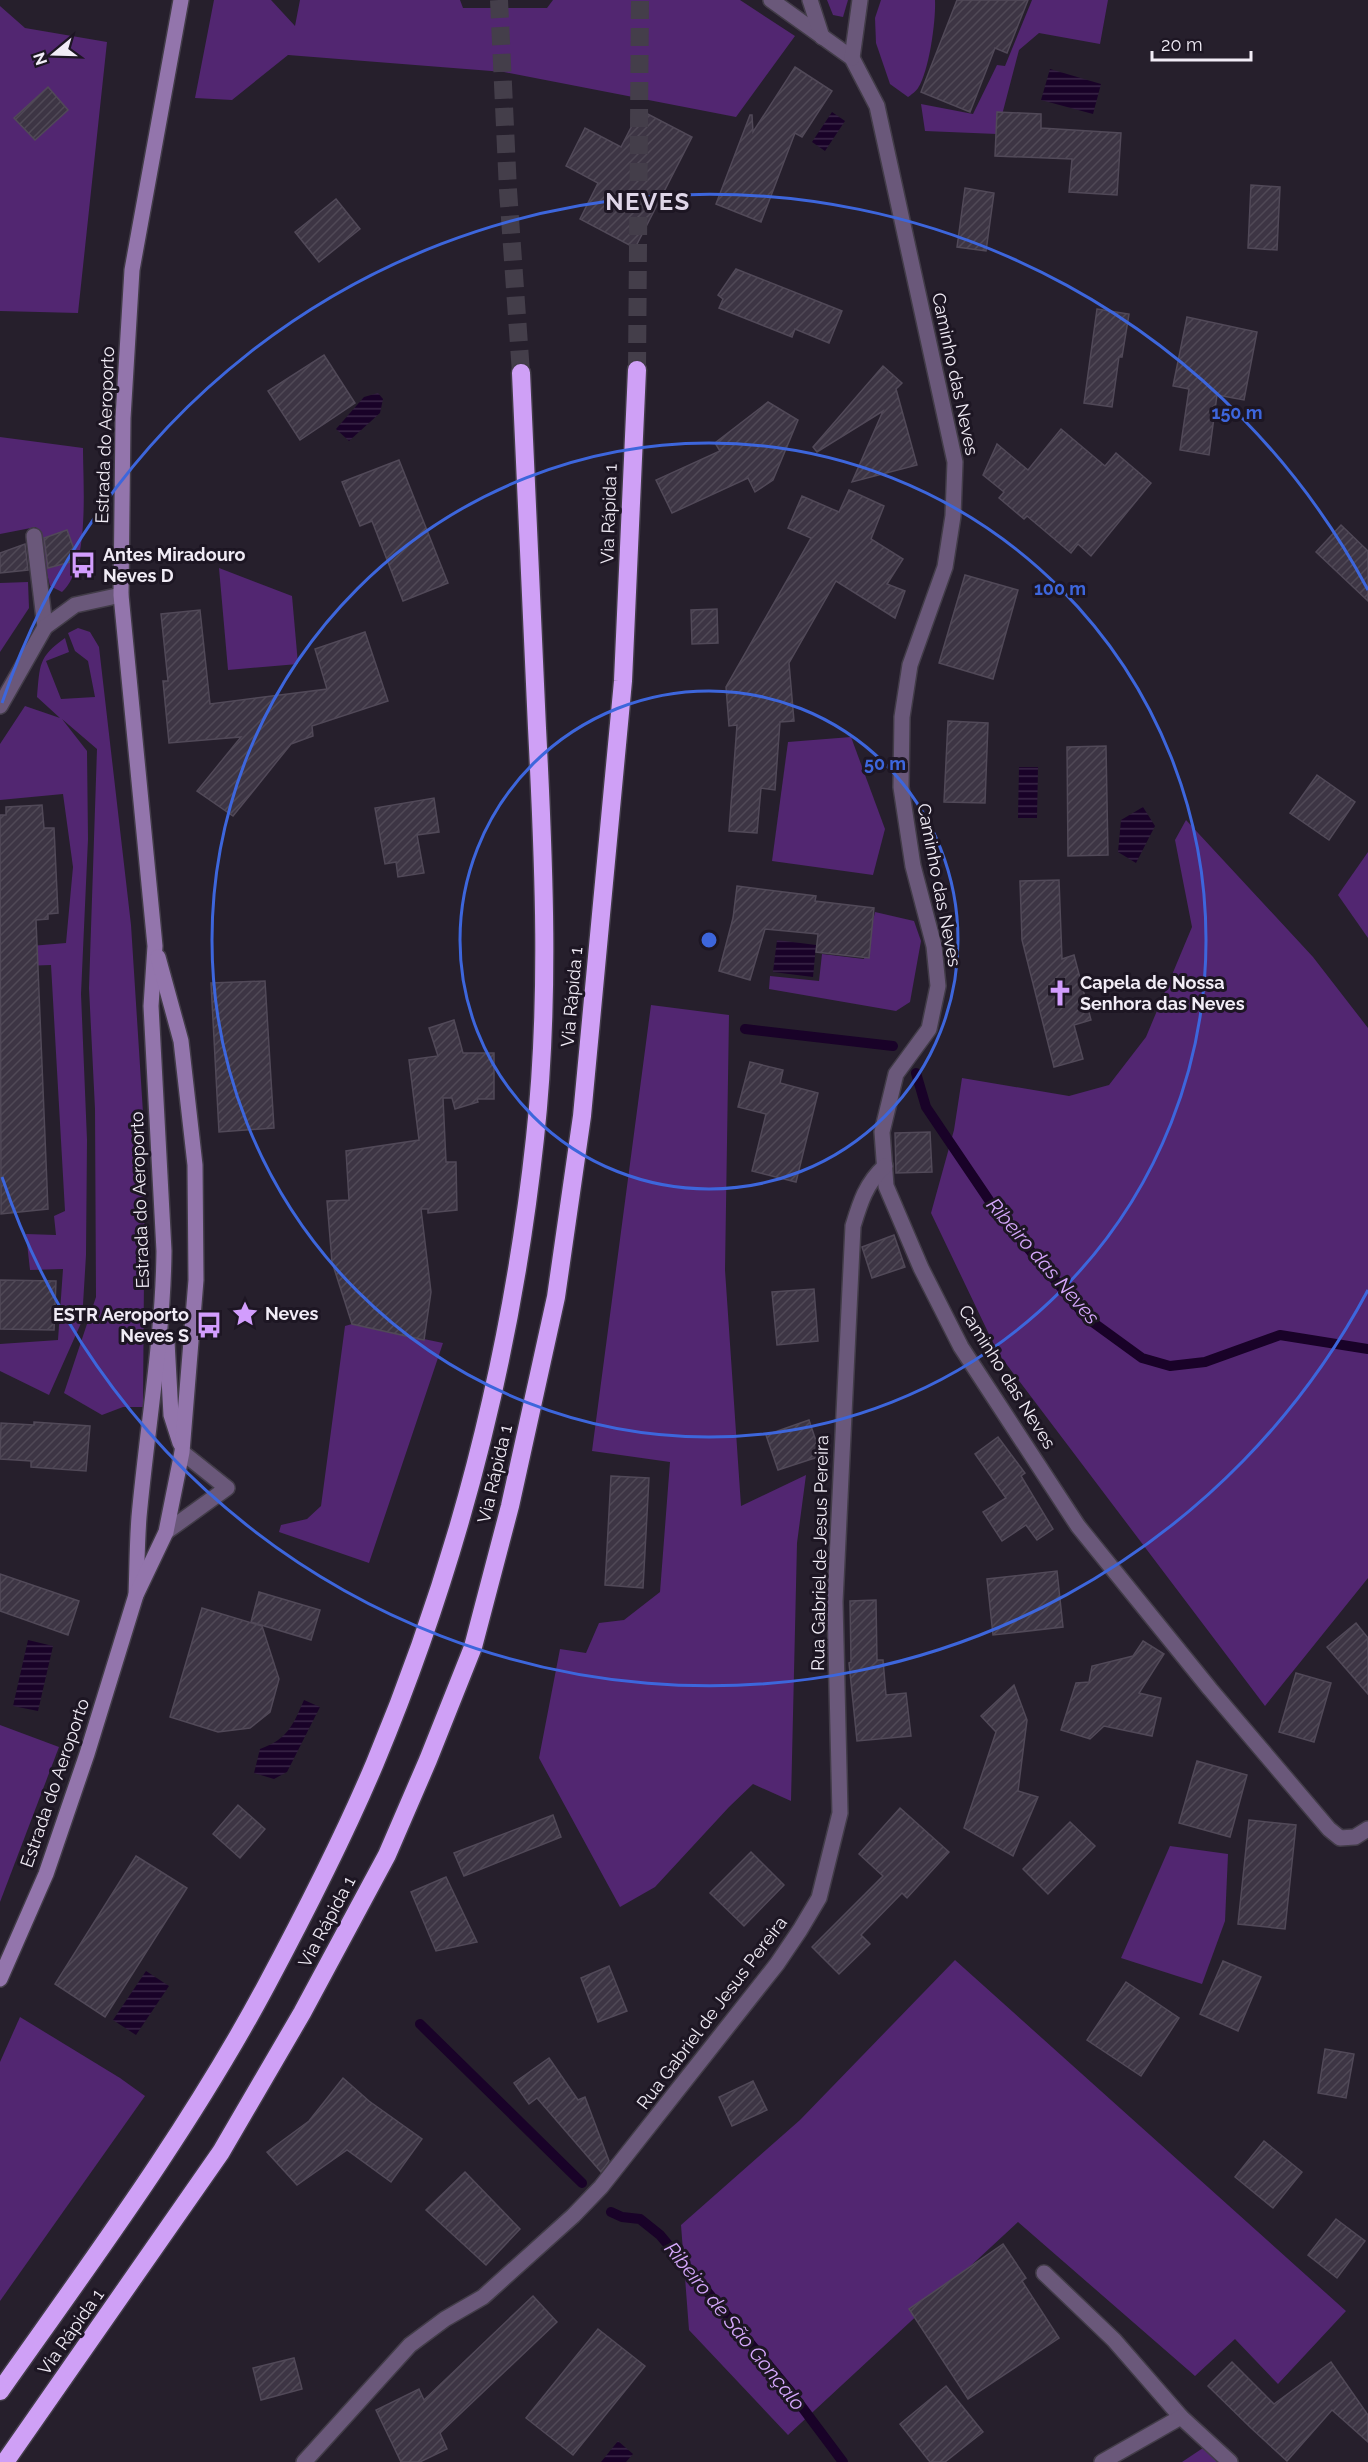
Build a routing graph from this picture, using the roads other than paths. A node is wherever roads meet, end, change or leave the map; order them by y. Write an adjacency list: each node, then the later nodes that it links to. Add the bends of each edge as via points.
1 (181, 0): 10 (main road, Estrada do Aeroporto, via 132,270 123,418)
2 (771, 0): 5 (street, Caminho das Neves)
3 (810, 0): 5 (street)
4 (860, 0): 6 (street)
5 (822, 37): 6 (street, Caminho das Neves)
6 (852, 58): 14 (street, Caminho das Neves, via 877,106 955,462 953,516 945,567 910,665 902,717 901,787 913,866 934,946 938,986 929,1029 896,1074 882,1132)
7 (637, 370): 24 (highway, Via Rápida 1, via 623,681 582,1116 556,1297 510,1506 473,1647 387,1855 302,2013 221,2152)
8 (521, 373): 22 (highway, Via Rápida 1, via 544,868 543,1010 535,1137 512,1291 469,1487 441,1584 375,1762 338,1845 264,1989 185,2122)
9 (34, 536): 11 (street)
10 (121, 595): 11 (street, via 75,605); 13 (main road, Estrada do Aeroporto)
11 (45, 627): 12 (street)
12 (0, 706)
13 (155, 946): 15 (main road, Estrada do Aeroporto, via 151,1006); 16 (main road, Estrada do Aeroporto, via 181,1041 195,1165 196,1280)
14 (885, 1166): 19 (street, Caminho das Neves, via 890,1196 961,1347 1078,1527 1329,1829 1340,1838 1355,1837); 25 (street, Rua Gabriel de Jesus Pereira, via 863,1195 853,1226 836,1602 840,1813 819,1898 777,1964 601,2187 483,2297 410,2345)
15 (164, 1286): 16 (main road, via 171,1415); 18 (main road, Estrada do Aeroporto, via 139,1517)
16 (182, 1452): 17 (main road, Estrada do Aeroporto); 17 (street, via 227,1488)
17 (166, 1532): 18 (main road, Estrada do Aeroporto)
18 (136, 1595): 20 (main road, Estrada do Aeroporto, via 46,1874)
19 (1368, 1829)
20 (0, 1979)
21 (1044, 2273): 23 (street, via 1114,2340)
22 (0, 2391)
23 (1181, 2417): 26 (street); 27 (street)
24 (5, 2462)
25 (304, 2462)
26 (1102, 2462)
27 (1230, 2462)

